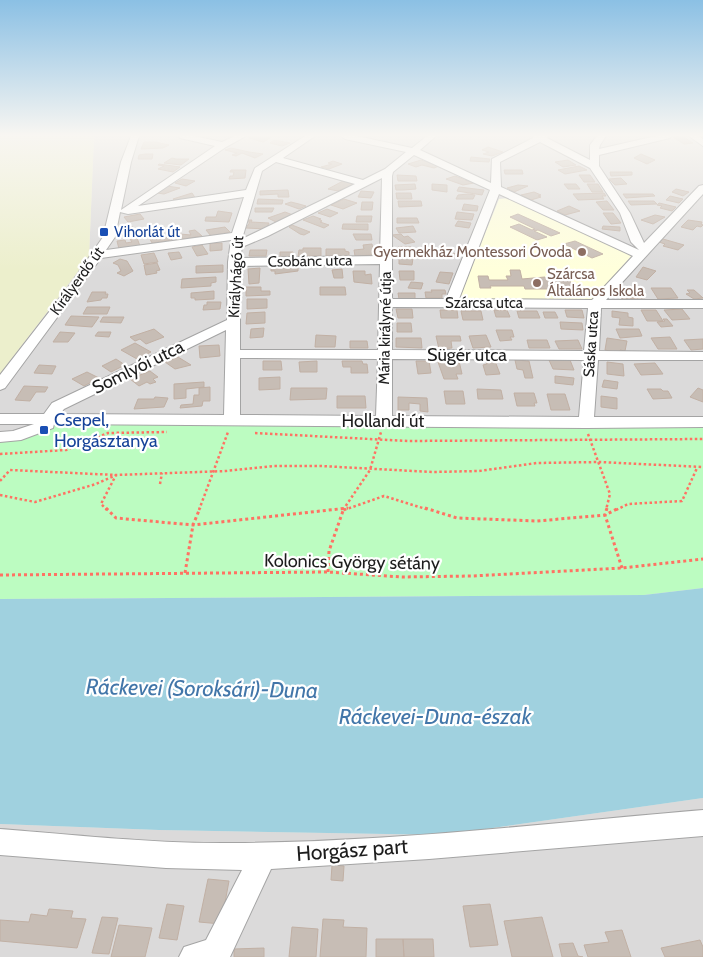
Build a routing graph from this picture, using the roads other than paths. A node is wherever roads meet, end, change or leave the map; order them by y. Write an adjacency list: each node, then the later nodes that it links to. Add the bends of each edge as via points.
1 (122, 181): 15 (street, Királyerdő út)
2 (169, 181): 14 (street, via 129,207)
3 (254, 181): 13 (street, Királyhágó út)
4 (355, 181): 10 (street)
5 (369, 181): 10 (street)
6 (388, 181): 19 (street, Mária királyné útja)
7 (480, 181): 11 (street)
8 (496, 181): 11 (street)
9 (604, 181): 17 (street, via 625,213)
10 (364, 183): 16 (street, via 264,234)
11 (496, 188): 17 (street); 22 (street)
12 (703, 188): 17 (street, Sáska utca)
13 (250, 193): 14 (street); 16 (street, Királyhágó út)
14 (128, 211): 15 (street)
15 (114, 212): 18 (street, Királyerdő út, via 109,237)
16 (236, 241): 18 (street); 20 (street, Királyhágó út)
17 (639, 250): 23 (street, Sáska utca)
18 (97, 255): 30 (street, Királyerdő út)
19 (386, 260): 20 (street, Csobánc utca); 21 (street, Mária királyné útja)
20 (234, 262): 25 (street, Királyhágó út)
21 (385, 303): 22 (street, Szárcsa utca); 27 (street, Mária királyné útja)
22 (451, 303): 23 (street, Szárcsa utca)
23 (595, 304): 24 (street, Szárcsa utca); 28 (street, Sáska utca)
24 (703, 304)
25 (233, 322): 26 (street, Királyhágó út); 32 (street, Somlyói utca, via 58,406)
26 (232, 354): 27 (street, Sügér utca); 36 (street, Királyhágó út)
27 (385, 354): 28 (street, Sügér utca); 33 (street, Mária királyné útja)
28 (590, 355): 29 (street, Sügér utca); 35 (street, Sáska utca)
29 (703, 356)
30 (0, 385)
31 (0, 419): 32 (street, Hollandi út)
32 (55, 420): 36 (street, Hollandi út); 37 (street, Hollandi út, via 15,436)
33 (384, 421): 35 (street, Hollandi út); 36 (street, Hollandi út)
34 (703, 422): 35 (street, Hollandi út)
35 (586, 423)
36 (232, 428)
37 (0, 437)
38 (703, 823): 40 (street, Horgász part)
39 (0, 842): 40 (street, Horgász part, via 186,855)
40 (264, 856): 41 (street, via 215,953)
41 (194, 957)

